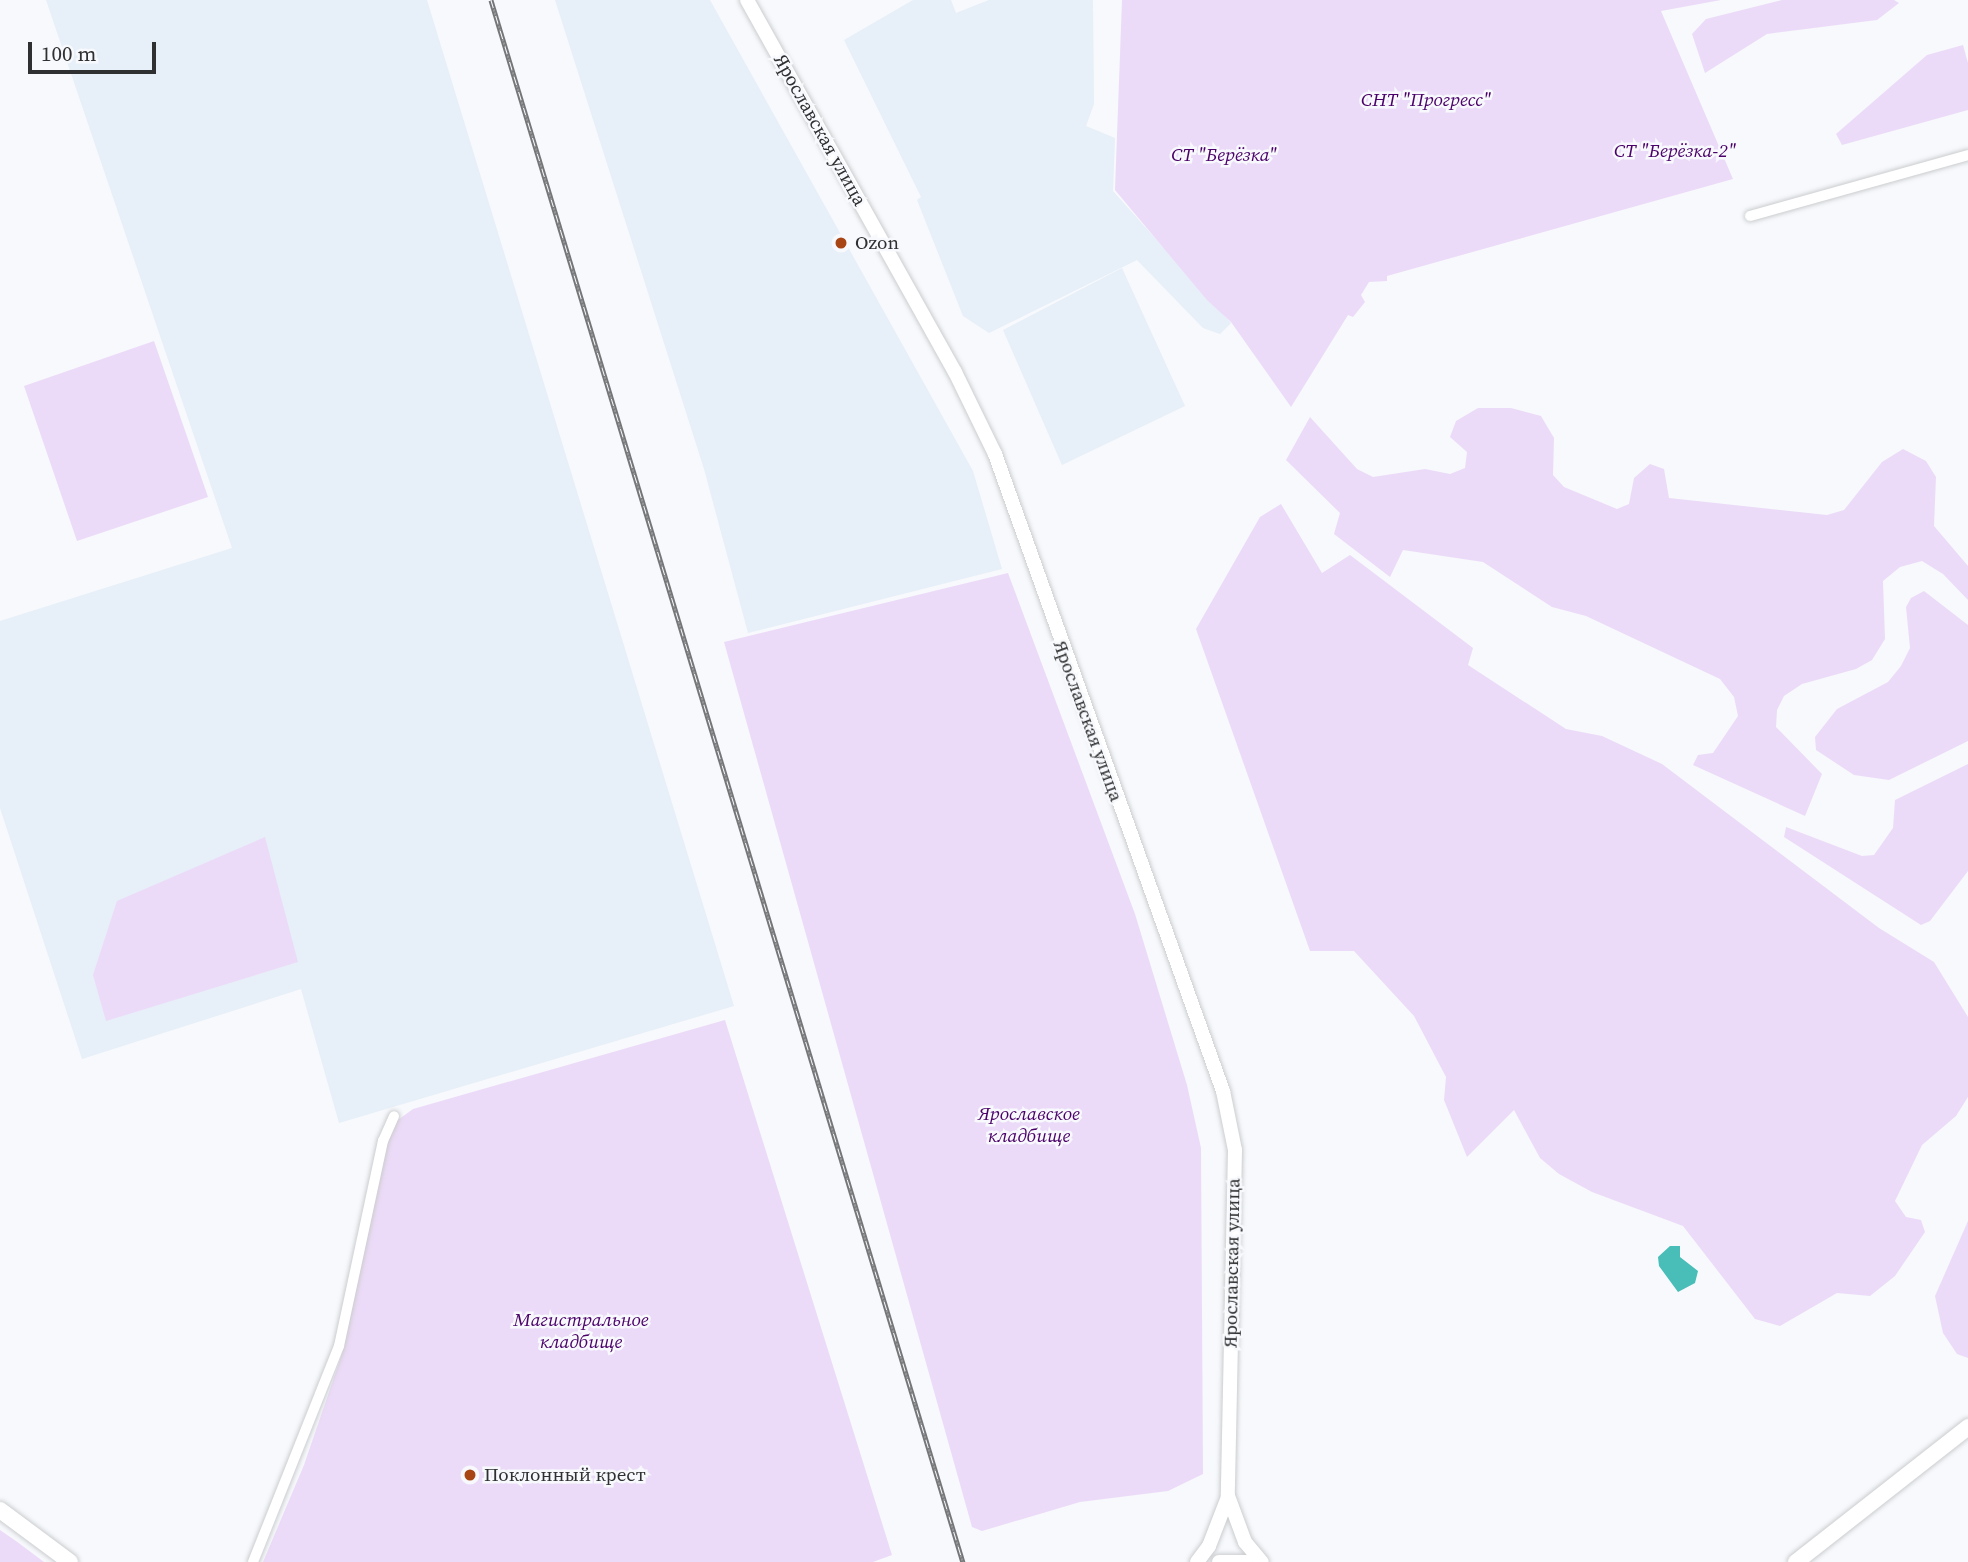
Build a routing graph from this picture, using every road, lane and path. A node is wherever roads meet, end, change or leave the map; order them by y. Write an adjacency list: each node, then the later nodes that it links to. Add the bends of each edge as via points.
1 (747, 0): 6 (main road, Ярославская улица, via 955,372 995,454 1223,1091 1235,1150)
2 (1968, 155): 3 (street)
3 (1749, 216)
4 (394, 1116): 9 (street, via 383,1141 339,1346)
5 (1968, 1427): 14 (highway)
6 (1228, 1496): 10 (main road, via 1209,1546); 13 (main road, via 1240,1534)
7 (0, 1510): 8 (highway)
8 (70, 1562)
9 (253, 1562)
10 (1197, 1562)
11 (1219, 1562): 12 (main road)
12 (1246, 1562)
13 (1262, 1562)
14 (1796, 1562)

